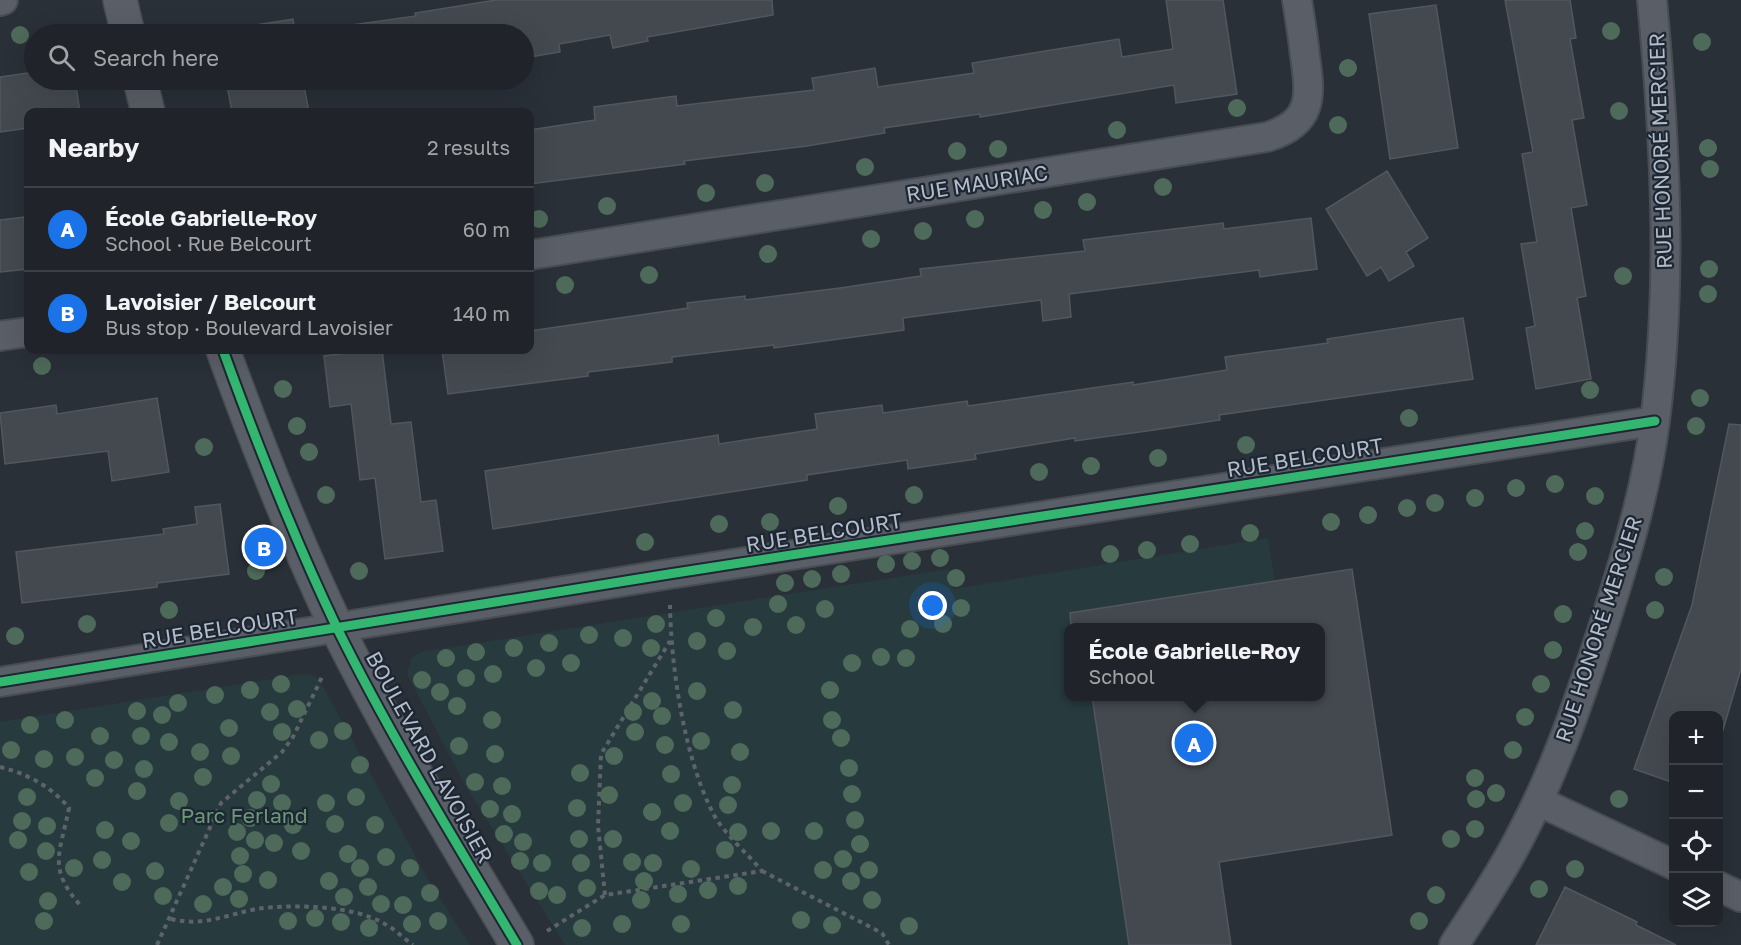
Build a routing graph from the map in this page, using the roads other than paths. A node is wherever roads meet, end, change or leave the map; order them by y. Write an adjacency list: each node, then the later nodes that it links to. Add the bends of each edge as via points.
1 (120, 0): 4 (street)
2 (1297, 0): 7 (street, RUE MAURIAC, via 1310,87 1308,105 1299,120 1284,132)
3 (1652, 0): 11 (street, RUE HONORÉ MERCIER, via 1667,204)
4 (126, 24)
5 (142, 90): 6 (street)
6 (147, 108)
7 (534, 254)
8 (24, 333): 9 (street)
9 (0, 336)
10 (224, 354): 12 (street, BOULEVARD LAVOISIER, via 256,441)
11 (1655, 422): 12 (street, RUE BELCOURT); 14 (street, RUE HONORÉ MERCIER, via 1638,509 1614,593 1580,699)
12 (338, 628): 13 (street, RUE BELCOURT); 18 (street, BOULEVARD LAVOISIER, via 432,804)
13 (0, 682)
14 (1538, 801): 15 (street); 19 (street, RUE HONORÉ MERCIER)
15 (1669, 863)
16 (1723, 888): 17 (street)
17 (1741, 897)
18 (531, 939)
19 (1454, 945)

